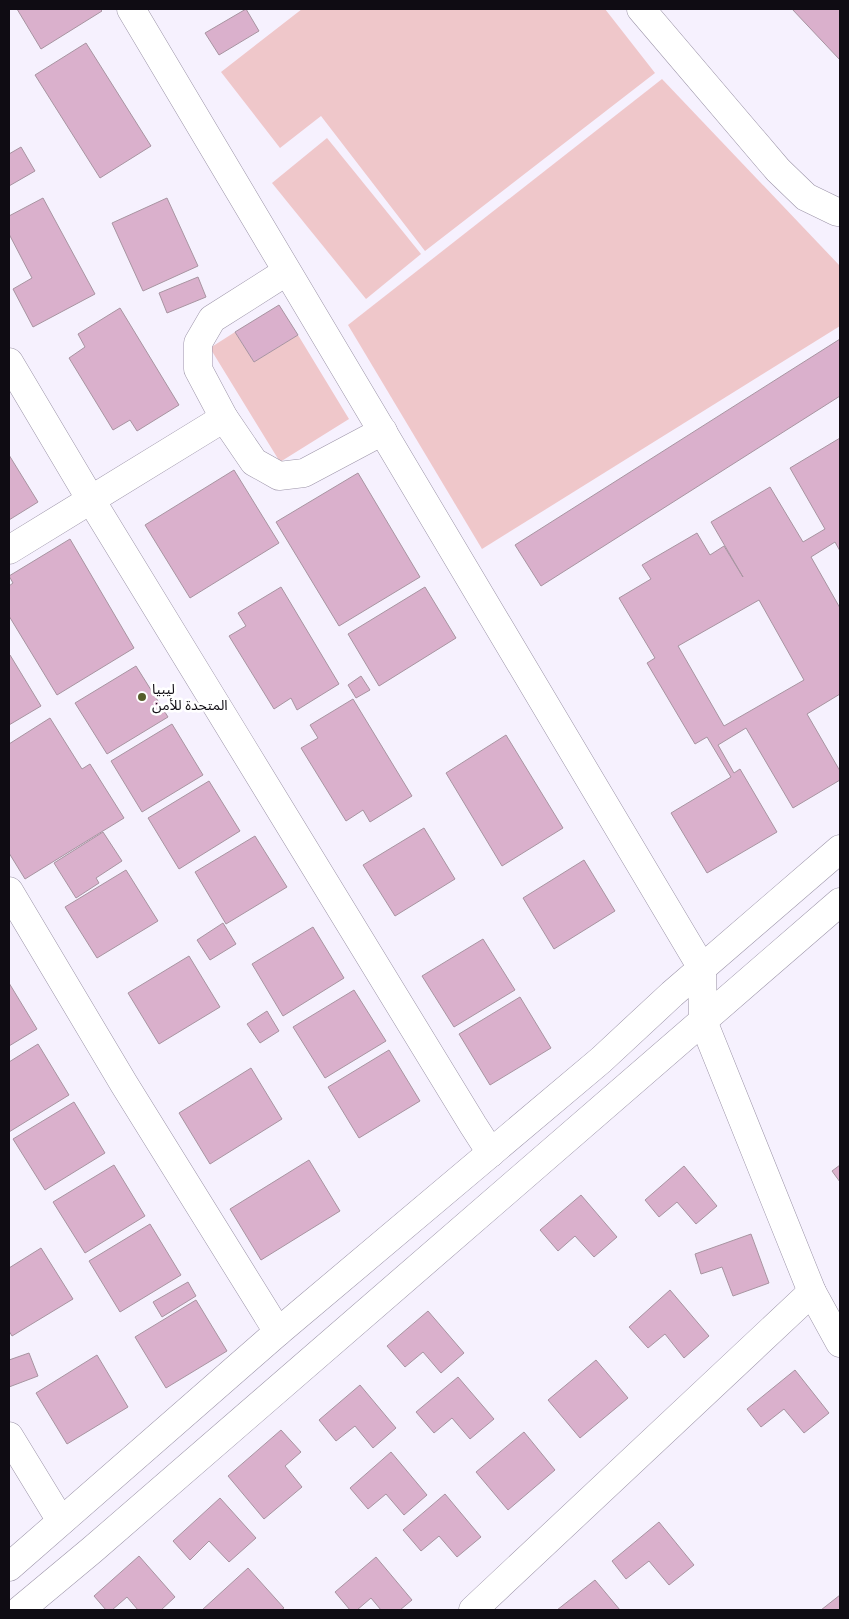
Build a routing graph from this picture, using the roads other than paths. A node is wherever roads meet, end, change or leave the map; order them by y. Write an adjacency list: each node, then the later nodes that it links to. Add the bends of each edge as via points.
1 (131, 9): 4 (street)
2 (641, 9): 3 (street, via 778,170 806,197)
3 (840, 212)
4 (286, 272): 6 (street, via 212,318 198,343 198,369); 7 (street)
5 (9, 362): 8 (street)
6 (224, 418): 7 (street, via 254,462 279,476 304,473); 8 (street)
7 (383, 431): 13 (street)
8 (91, 500): 9 (street); 17 (street)
9 (9, 550)
10 (840, 849): 13 (street)
11 (9, 891): 19 (street)
12 (840, 902): 14 (street)
13 (702, 968): 14 (street); 15 (street)
14 (703, 1021): 16 (street); 18 (street)
15 (601, 1060): 16 (street); 17 (street)
16 (624, 1088): 24 (street)
17 (491, 1153): 19 (street)
18 (812, 1292): 20 (street); 25 (street)
19 (278, 1332): 22 (street)
20 (840, 1343)
21 (9, 1436): 22 (street)
22 (61, 1521): 23 (street)
23 (9, 1567)
24 (20, 1610)
25 (473, 1610)

